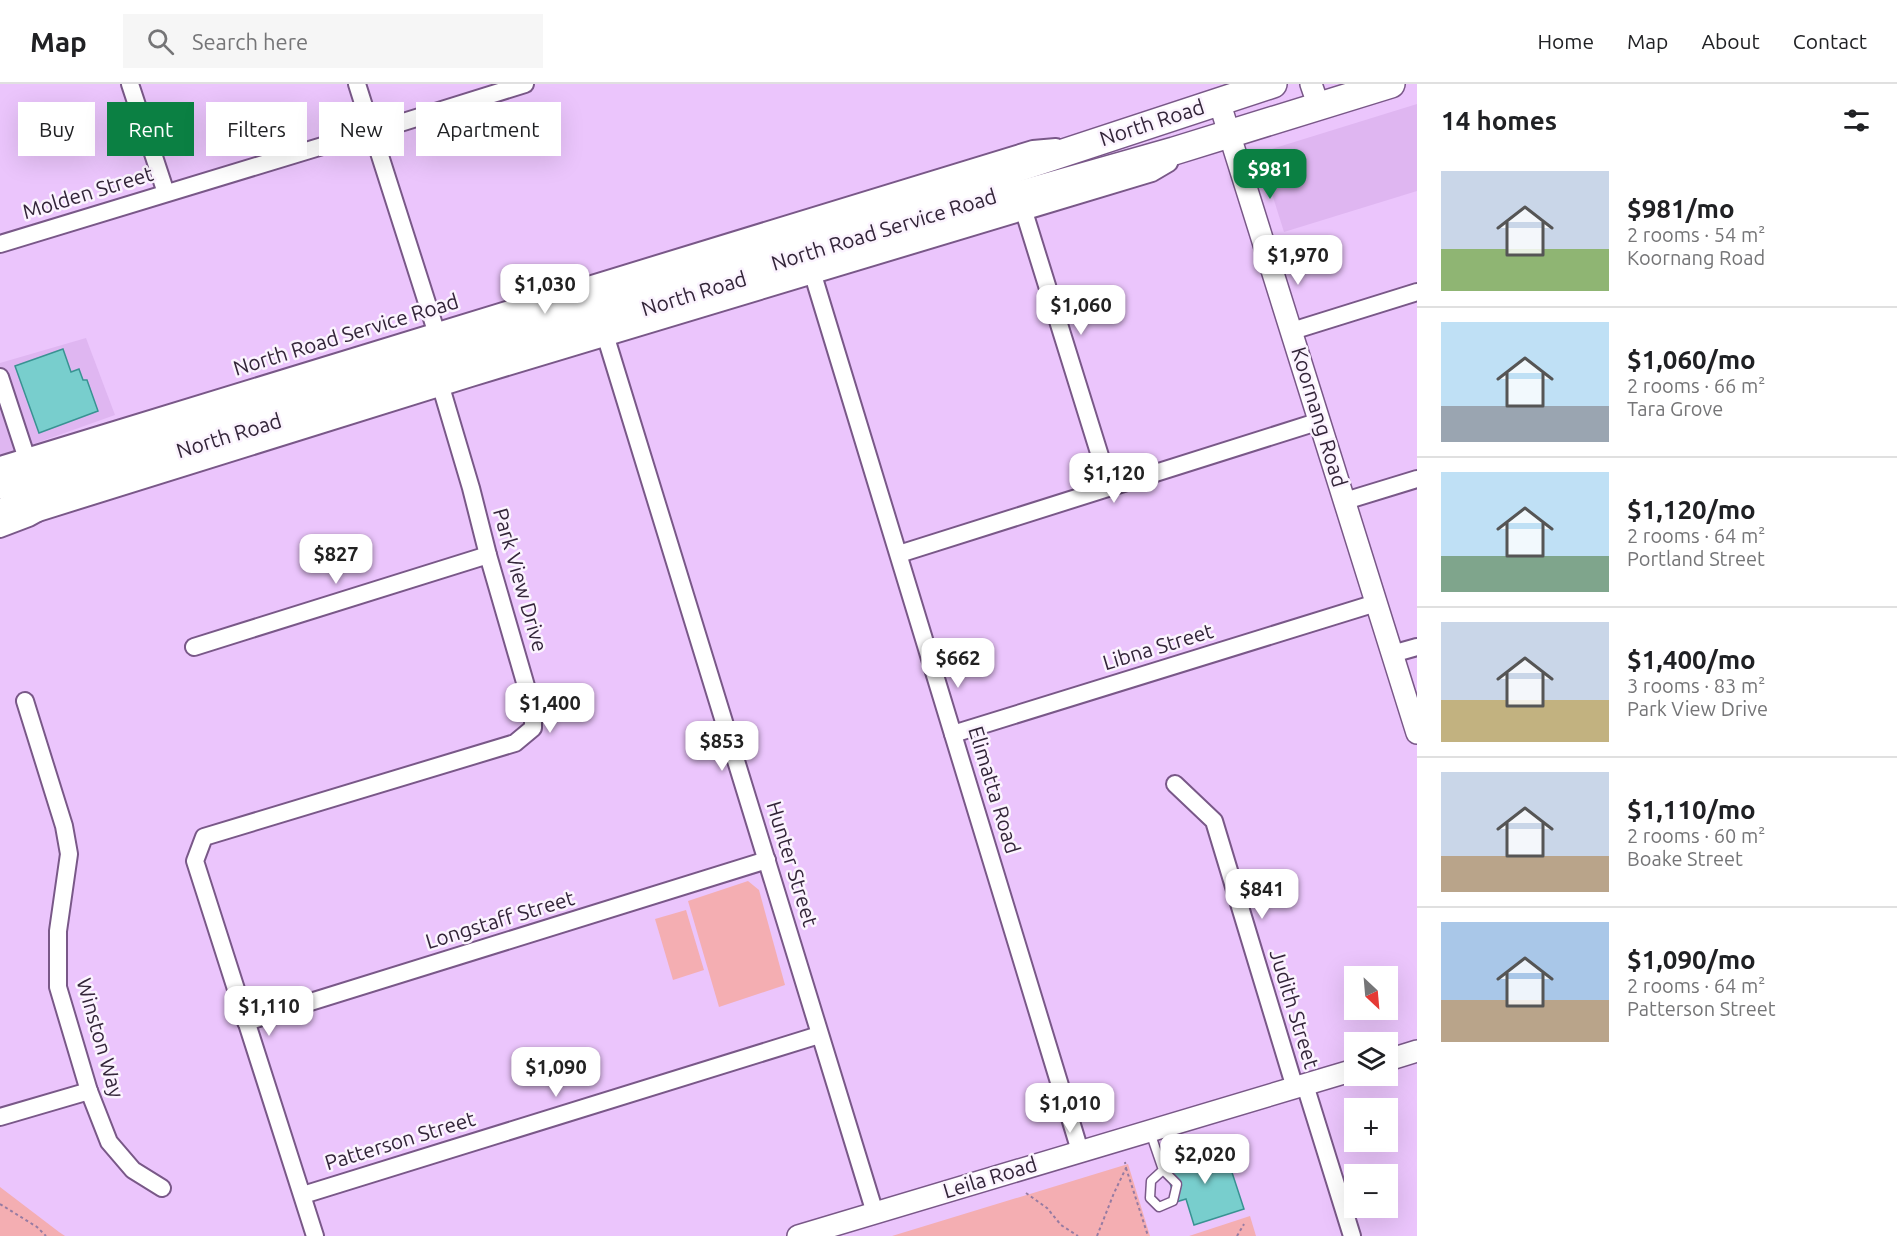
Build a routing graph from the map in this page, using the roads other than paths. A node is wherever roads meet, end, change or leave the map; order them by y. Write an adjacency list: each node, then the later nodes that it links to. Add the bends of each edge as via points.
1 (130, 84): 14 (street)
2 (357, 84): 8 (street, Park View Drive)
3 (525, 84): 9 (street, Molden Street)
4 (1273, 84): 7 (highway, North Road)
5 (1391, 84): 6 (highway, North Road)
6 (1315, 95): 10 (highway, North Road)
7 (1219, 101): 10 (street, Koornang Road); 11 (highway, North Road)
8 (363, 102)
9 (404, 121)
10 (1229, 134): 15 (highway, North Road); 20 (street, Koornang Road)
11 (1087, 144): 17 (highway, North Road, via 898,207); 21 (street, North Road Service Road, via 1033,149)
12 (319, 147): 14 (street, Molden Street)
13 (380, 156): 21 (street, Park View Drive)
14 (166, 193): 16 (street, Molden Street)
15 (1021, 203): 17 (highway, North Road); 27 (street)
16 (0, 244)
17 (807, 257): 19 (highway, North Road); 21 (highway, North Road); 30 (street, Elimatta Road)
18 (1417, 292): 20 (street)
19 (604, 330): 21 (highway, North Road); 40 (street, Hunter Street)
20 (1292, 331): 23 (street, Koornang Road)
21 (442, 358): 25 (highway, North Road); 29 (highway, North Road); 31 (street, Park View Drive)
22 (0, 377): 25 (street)
23 (1320, 421): 27 (street); 28 (street, Koornang Road)
24 (0, 465): 25 (street)
25 (29, 465): 29 (highway, North Road)
26 (1417, 479): 28 (street)
27 (1110, 488): 30 (street)
28 (1345, 501): 32 (street, Koornang Road)
29 (10, 509)
30 (899, 554): 38 (street, Elimatta Road)
31 (488, 555): 33 (street); 41 (street, Park View Drive, via 534,710 533,728 515,742 204,837 195,861)
32 (1376, 603): 35 (street, Koornang Road); 38 (street, Libna Street)
33 (194, 647)
34 (1417, 647): 35 (street)
35 (1392, 654): 37 (street, Koornang Road)
36 (25, 701): 47 (street, Winston Way, via 68,845 58,931 58,987)
37 (1417, 733)
38 (953, 734): 50 (street, Elimatta Road)
39 (1175, 784): 46 (street, Judith Street, via 1214,821)
40 (767, 860): 41 (street, Longstaff Street); 42 (street, Hunter Street)
41 (246, 1022): 53 (street)
42 (819, 1035): 53 (street, Patterson Street); 54 (street, Hunter Street)
43 (1417, 1052): 44 (street)
44 (1398, 1057)
45 (1344, 1073): 46 (street, Leila Road)
46 (1300, 1087): 49 (street, Leila Road); 57 (street, Judith Street)
47 (89, 1091): 48 (street); 52 (street, Winston Way, via 109,1142 133,1170)
48 (0, 1117)
49 (1150, 1132): 50 (street, Leila Road); 51 (lane)
50 (1080, 1151): 54 (street, Leila Road)
51 (1162, 1170)
52 (162, 1188)
53 (303, 1194): 55 (street)
54 (875, 1213): 56 (street, Leila Road)
55 (315, 1236)
56 (798, 1236)
57 (1352, 1236)

